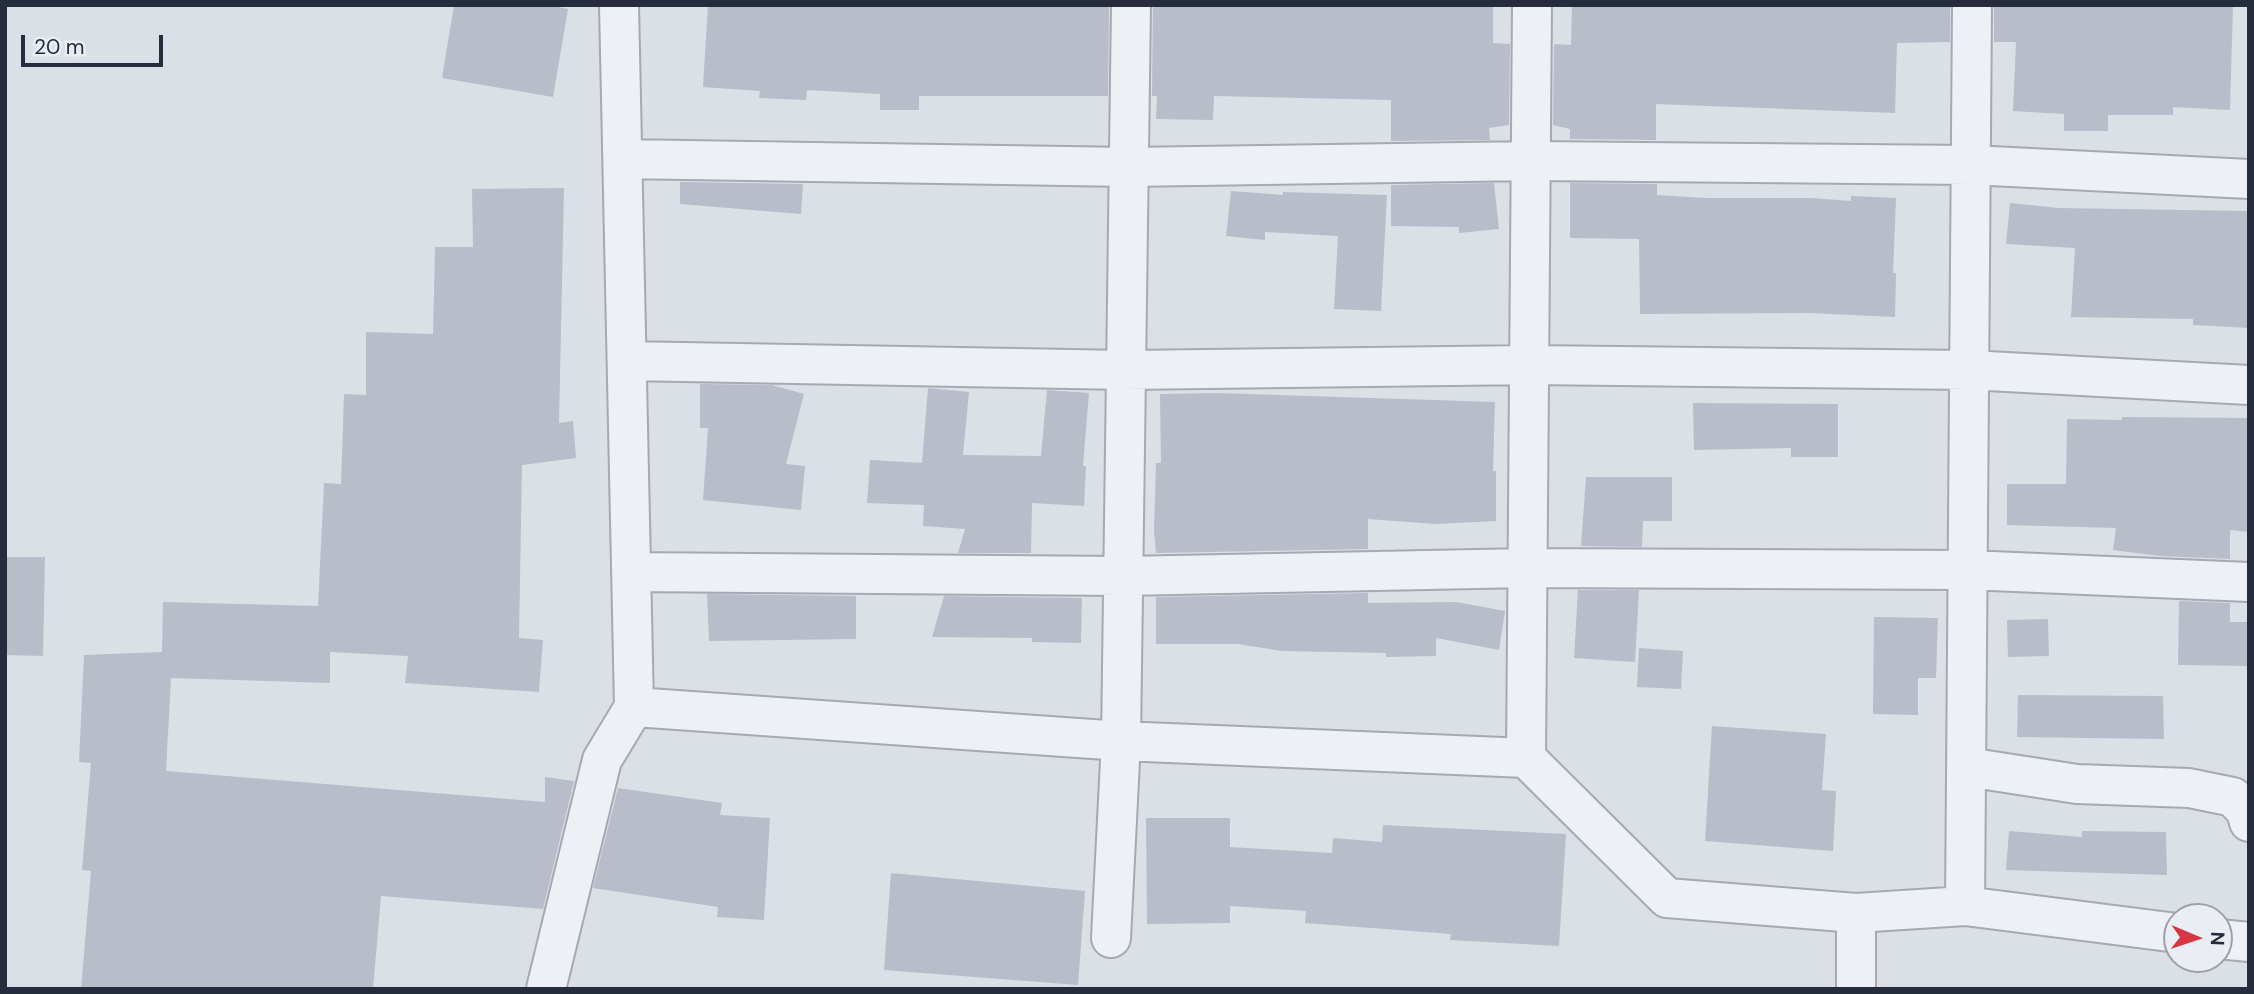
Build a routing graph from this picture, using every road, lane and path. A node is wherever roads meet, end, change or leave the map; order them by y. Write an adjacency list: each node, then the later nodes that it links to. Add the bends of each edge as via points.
1 (620, 5): 5 (street)
2 (1131, 5): 8 (street)
3 (1532, 5): 6 (street)
4 (1972, 5): 7 (street)
5 (623, 159): 8 (street); 10 (street)
6 (1531, 161): 7 (street); 8 (street); 11 (street)
7 (1971, 165): 9 (street); 13 (street)
8 (1129, 167): 12 (street)
9 (2249, 178)
10 (627, 361): 12 (street); 17 (street)
11 (1530, 365): 12 (street); 13 (street); 15 (street)
12 (1126, 370): 18 (street)
13 (1969, 370): 14 (street); 16 (street)
14 (2249, 385)
15 (1528, 568): 16 (street); 18 (street); 22 (street)
16 (1968, 570): 19 (street); 23 (street)
17 (631, 572): 18 (street); 20 (street)
18 (1123, 576): 21 (street)
19 (2249, 582)
20 (634, 707): 21 (street); 31 (street, via 602,760)
21 (1121, 741): 22 (street); 29 (street)
22 (1526, 758): 26 (street, via 1667,898)
23 (1967, 766): 24 (street, via 2077,784 2189,788 2232,797 2246,811); 25 (street)
24 (2249, 822)
25 (1965, 906): 26 (street); 28 (street)
26 (1856, 913): 32 (street)
27 (2249, 921): 30 (street)
28 (2163, 931)
29 (1111, 938)
30 (2248, 942)
31 (546, 989)
32 (1856, 989)

